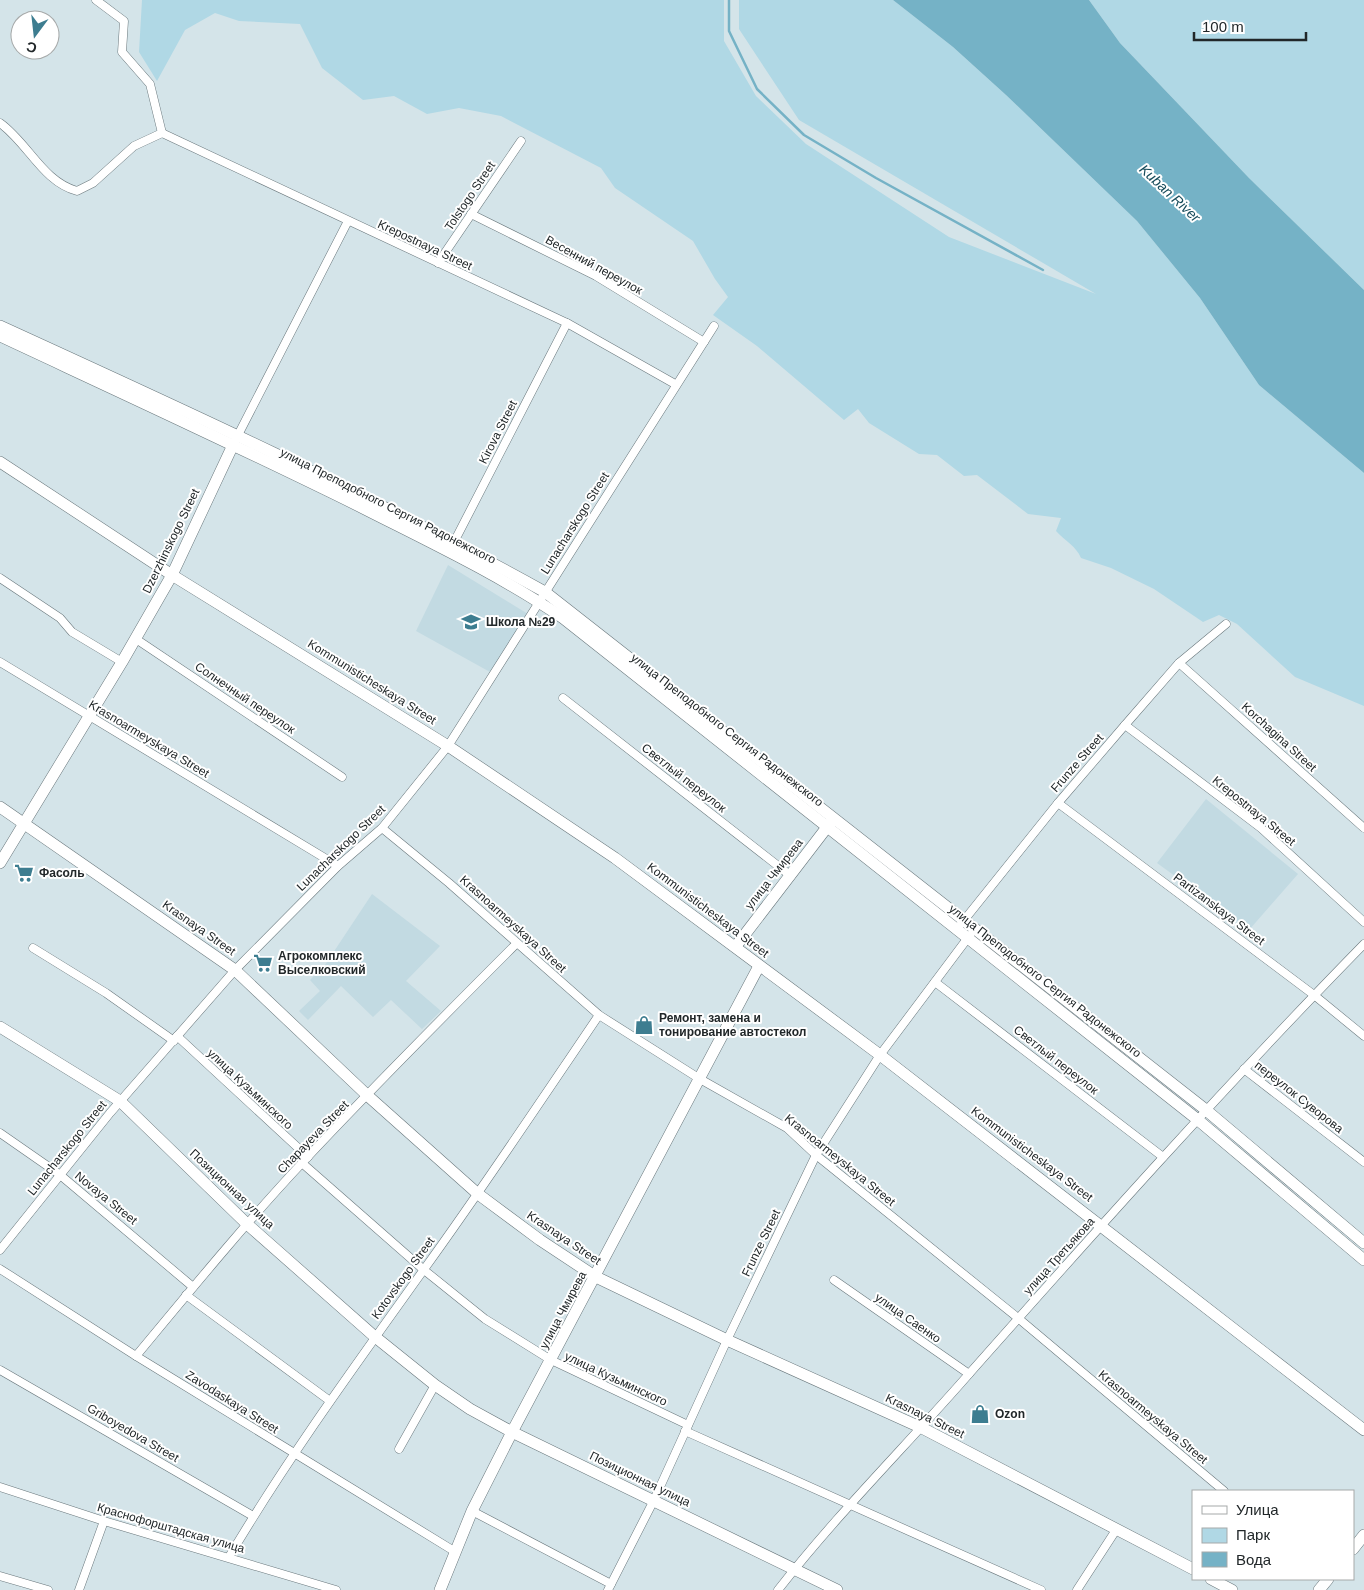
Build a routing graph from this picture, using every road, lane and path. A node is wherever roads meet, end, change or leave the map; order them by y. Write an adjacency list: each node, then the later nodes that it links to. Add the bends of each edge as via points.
1 (96, 0): 3 (street, via 124,21 122,52 150,84)
2 (0, 123): 3 (street, via 13,132 50,176 64,188 76,191 93,183 134,146)
3 (162, 132): 6 (street, Krepostnaya Street)
4 (521, 141): 5 (street, Tolstogo Street)
5 (471, 214): 7 (street, Tolstogo Street); 12 (street, Весенний переулок, via 596,276)
6 (348, 221): 7 (street, Krepostnaya Street); 14 (street, Dzerzhinskogo Street)
7 (438, 263): 8 (street, Krepostnaya Street)
8 (567, 323): 13 (street, Krepostnaya Street); 16 (street, Kirova Street)
9 (0, 326): 14 (street, улица Преподобного Сергия Радонежского)
10 (714, 326): 12 (street, Lunacharskogo Street)
11 (0, 336): 14 (street, улица Преподобного Сергия Радонежского)
12 (704, 342): 13 (street, Lunacharskogo Street)
13 (675, 384): 19 (street, Lunacharskogo Street)
14 (235, 440): 16 (street, улица Преподобного Сергия Радонежского); 17 (street, Dzerzhinskogo Street)
15 (1, 465): 17 (street, Kommunisticheskaya Street)
16 (451, 547): 19 (street, улица Преподобного Сергия Радонежского, via 504,580)
17 (172, 575): 21 (street, Dzerzhinskogo Street); 28 (street, Kommunisticheskaya Street)
18 (0, 578): 23 (street, via 60,618 72,632)
19 (542, 597): 28 (street, Lunacharskogo Street); 33 (street, улица Преподобного Сергия Радонежского, via 563,618)
20 (1226, 624): 24 (street, Frunze Street)
21 (136, 639): 23 (street, Dzerzhinskogo Street); 29 (street, Солнечный переулок)
22 (0, 662): 26 (street, Krasnoarmeyskaya Street)
23 (122, 662): 26 (street, Dzerzhinskogo Street)
24 (1179, 663): 27 (street, Frunze Street); 35 (street, Korchagina Street)
25 (563, 698): 38 (street, Светлый переулок)
26 (88, 716): 32 (street, Dzerzhinskogo Street); 37 (street, Krasnoarmeyskaya Street)
27 (1125, 725): 30 (street, Frunze Street); 39 (street, Krepostnaya Street, via 1261,828)
28 (448, 746): 34 (street, Lunacharskogo Street); 44 (street, Kommunisticheskaya Street, via 614,858)
29 (342, 777)
30 (1058, 802): 40 (street, Frunze Street); 49 (street, Partizanskaya Street)
31 (0, 807): 32 (street, Krasnaya Street)
32 (25, 823): 36 (street, Dzerzhinskogo Street); 47 (street, Krasnaya Street)
33 (831, 823): 38 (street, улица Чмирева); 40 (street, улица Преподобного Сергия Радонежского)
34 (382, 828): 37 (street, Lunacharskogo Street); 42 (street, Krasnoarmeyskaya Street)
35 (1364, 828)
36 (0, 863)
37 (338, 866): 47 (street, Lunacharskogo Street)
38 (791, 876): 44 (street, улица Чмирева)
39 (1364, 922)
40 (961, 925): 41 (street, улица Преподобного Сергия Радонежского)
41 (971, 933): 48 (street, Frunze Street); 59 (street, улица Преподобного Сергия Радонежского); 60 (street, улица Преподобного Сергия Радонежского)
42 (517, 943): 50 (street, Krasnoarmeyskaya Street); 57 (street, Chapayeva Street)
43 (1364, 944): 49 (street, улица Третьякова)
44 (736, 946): 46 (street, Kommunisticheskaya Street)
45 (33, 948): 53 (street, улица Кузьминского)
46 (759, 966): 54 (street, Kommunisticheskaya Street); 56 (street, улица Чмирева)
47 (235, 970): 53 (street, Lunacharskogo Street); 57 (street, Krasnaya Street)
48 (935, 982): 54 (street, Frunze Street); 63 (street, Светлый переулок)
49 (1314, 995): 52 (street, Partizanskaya Street); 55 (street, улица Третьякова)
50 (599, 1015): 56 (street, Krasnoarmeyskaya Street); 67 (street, Kotovskogo Street)
51 (0, 1028): 58 (street, Позиционная улица)
52 (1364, 1036)
53 (175, 1039): 58 (street, Lunacharskogo Street); 64 (street, улица Кузьминского)
54 (880, 1055): 62 (street, Frunze Street); 69 (street, Kommunisticheskaya Street)
55 (1244, 1069): 59 (street, улица Третьякова); 65 (street, переулок Суворова)
56 (700, 1079): 62 (street, Krasnoarmeyskaya Street, via 787,1128); 75 (street, улица Чмирева)
57 (368, 1096): 64 (street, Chapayeva Street); 67 (street, Krasnaya Street)
58 (120, 1101): 66 (street, Lunacharskogo Street); 68 (street, Позиционная улица)
59 (1206, 1110): 60 (street, улица Третьякова); 70 (street, улица Преподобного Сергия Радонежского)
60 (1198, 1120): 63 (street, улица Третьякова); 72 (street, улица Преподобного Сергия Радонежского)
61 (0, 1133): 66 (street, Novaya Street)
62 (816, 1155): 79 (street, Krasnoarmeyskaya Street); 81 (street, Frunze Street)
63 (1163, 1157): 69 (street, улица Третьякова)
64 (305, 1160): 68 (street, Chapayeva Street); 74 (street, улица Кузьминского)
65 (1364, 1162)
66 (59, 1174): 71 (street, Lunacharskogo Street); 77 (street, Novaya Street)
67 (478, 1194): 74 (street, Kotovskogo Street); 75 (street, Krasnaya Street)
68 (247, 1224): 77 (street, Chapayeva Street); 80 (street, Позиционная улица)
69 (1102, 1225): 79 (street, улица Третьякова); 90 (street, Kommunisticheskaya Street)
70 (1364, 1243)
71 (0, 1250)
72 (1364, 1260)
73 (0, 1269): 82 (street, Zavodaskaya Street)
74 (424, 1270): 80 (street, Kotovskogo Street); 83 (street, улица Кузьминского, via 485,1319)
75 (596, 1277): 81 (street, Krasnaya Street); 83 (street, улица Чмирева)
76 (834, 1280): 85 (street, улица Саенко)
77 (193, 1287): 78 (street, Chapayeva Street)
78 (186, 1295): 82 (street, Chapayeva Street); 87 (street)
79 (1018, 1319): 85 (street, улица Третьякова); 95 (street, Krasnoarmeyskaya Street)
80 (374, 1336): 86 (street, Позиционная улица); 87 (street, Kotovskogo Street)
81 (727, 1340): 88 (street, Frunze Street); 89 (street, Krasnaya Street)
82 (136, 1356): 93 (street, Zavodaskaya Street)
83 (551, 1360): 88 (street, улица Кузьминского); 91 (street, улица Чмирева)
84 (0, 1370): 99 (street, Griboyedova Street)
85 (969, 1374): 89 (street, улица Третьякова)
86 (436, 1385): 91 (street, Позиционная улица); 92 (street)
87 (330, 1401): 93 (street, Kotovskogo Street)
88 (686, 1428): 96 (street, Frunze Street); 97 (street, улица Кузьминского)
89 (922, 1428): 97 (street, улица Третьякова); 101 (street, Krasnaya Street)
90 (1364, 1430)
91 (512, 1432): 96 (street, Позиционная улица); 98 (street, улица Чмирева)
92 (399, 1449)
93 (295, 1454): 99 (street, Kotovskogo Street); 104 (street, Zavodaskaya Street)
94 (0, 1487): 100 (street, Краснофорштадская улица)
95 (1223, 1490)
96 (654, 1500): 107 (street, Позиционная улица); 111 (street, Frunze Street)
97 (849, 1504): 107 (street, улица Третьякова); 118 (street, улица Кузьминского)
98 (472, 1511): 104 (street, улица Чмирева); 111 (street)
99 (253, 1516): 105 (street, Kotovskogo Street)
100 (104, 1521): 105 (street, Краснофорштадская улица); 113 (street)
101 (1116, 1530): 106 (street, Krasnaya Street); 119 (street)
102 (1364, 1535): 103 (street)
103 (1354, 1548)
104 (454, 1552): 115 (street, улица Чмирева)
105 (230, 1557): 114 (street, Краснофорштадская улица)
106 (1192, 1568)
107 (795, 1569): 116 (street, улица Третьякова); 117 (street, Позиционная улица)
108 (0, 1576): 112 (street)
109 (1213, 1580): 120 (street)
110 (1327, 1580): 121 (street)
111 (610, 1587)
112 (48, 1590)
113 (79, 1590)
114 (336, 1590)
115 (440, 1590)
116 (778, 1590)
117 (837, 1590)
118 (1041, 1590)
119 (1077, 1590)
120 (1232, 1590)
121 (1319, 1590)

